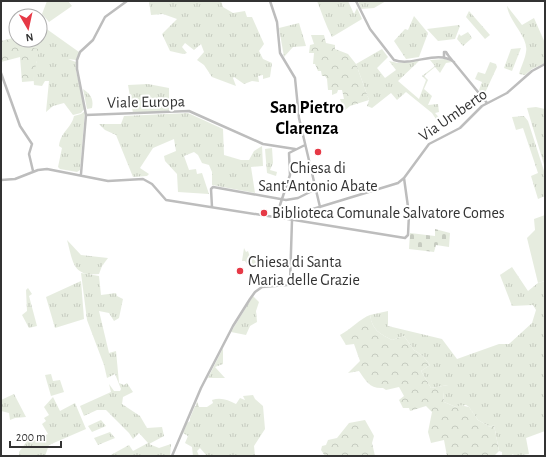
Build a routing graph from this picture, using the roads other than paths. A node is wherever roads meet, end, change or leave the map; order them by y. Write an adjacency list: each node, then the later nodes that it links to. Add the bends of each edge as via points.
1 (127, 1): 12 (street, via 105,17 93,40 78,57 76,66)
2 (270, 1): 13 (street, via 277,22 280,53 295,78)
3 (356, 1): 7 (street, via 370,29 392,59 402,61)
4 (444, 52): 5 (street); 6 (street); 7 (street)
5 (447, 54): 6 (street); 8 (street)
6 (445, 57): 7 (street); 8 (street)
7 (434, 58)
8 (454, 62): 11 (street)
9 (545, 64): 11 (street, Via Umberto, via 532,71 507,93)
10 (1, 73): 17 (street, via 18,124 32,144 29,154)
11 (487, 103): 19 (street, Via Umberto, via 460,128 438,138 426,147)
12 (86, 116): 14 (street, Viale Europa, via 189,112 263,144); 18 (street)
13 (305, 145): 15 (street); 21 (street)
14 (289, 148): 15 (street, Viale Europa); 16 (street)
15 (295, 149): 16 (street)
16 (289, 153): 22 (street, via 290,175)
17 (33, 171): 18 (street, via 52,169); 20 (street, via 18,178)
18 (81, 174): 23 (street, Via Umberto, via 108,180 146,180 165,199)
19 (404, 178): 24 (street, Via Umberto, via 395,184); 26 (street, via 409,221 407,237)
20 (1, 180)
21 (316, 189): 22 (street, via 298,198); 24 (street)
22 (282, 200): 23 (street, via 214,187 211,189); 25 (street)
23 (212, 207): 25 (street, Via Umberto)
24 (320, 207): 26 (street, Via Umberto)
25 (279, 217): 26 (street, Via Umberto)
26 (291, 220): 27 (street, via 290,283 262,287 253,294 224,343)
27 (172, 456)

